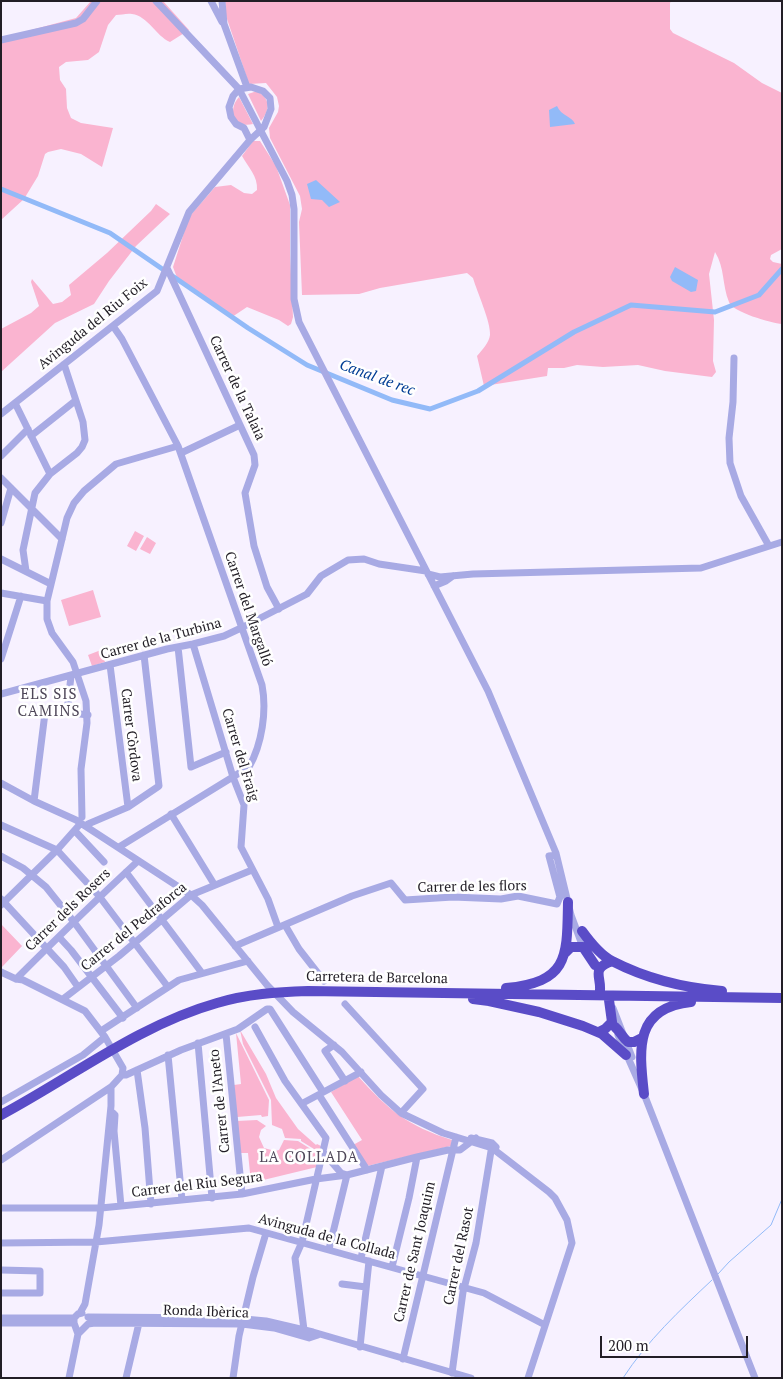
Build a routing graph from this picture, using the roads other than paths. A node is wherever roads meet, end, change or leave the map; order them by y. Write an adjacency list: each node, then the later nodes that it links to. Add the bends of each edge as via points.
1 (97, 1): 6 (street, via 76,24)
2 (156, 1): 7 (street)
3 (211, 1): 5 (street)
4 (222, 1): 5 (street)
5 (224, 24): 8 (street)
6 (1, 40)
7 (218, 68): 9 (street); 10 (street, via 228,83)
8 (247, 87): 9 (street); 12 (street, Avinguda del Riu Foix, via 259,89 270,98 268,119)
9 (239, 89): 10 (street); 12 (street)
10 (230, 102): 11 (street, via 231,117)
11 (244, 128): 12 (street); 13 (street)
12 (260, 129): 13 (street, Avinguda del Riu Foix); 35 (street, via 292,195 294,287 299,322)
13 (250, 140): 14 (street, Avinguda del Riu Foix, via 189,212)
14 (167, 268): 15 (street, Avinguda del Riu Foix, via 156,291); 21 (street, Carrer de la Talaia)
15 (113, 326): 17 (street, Avinguda del Riu Foix); 23 (street, Carrer del Margalló)
16 (734, 358): 32 (street, via 730,463 741,496)
17 (64, 364): 18 (street); 19 (street, Avinguda del Riu Foix)
18 (75, 401): 22 (street); 25 (street, via 83,422 85,440 77,453)
19 (15, 404): 20 (street, Avinguda del Riu Foix); 22 (street)
20 (1, 414)
21 (240, 425): 23 (street); 43 (street, Carrer de la Talaia, via 254,455 245,493 254,546)
22 (29, 433): 24 (street); 25 (street)
23 (180, 450): 30 (street, via 116,464 74,503); 44 (street, Carrer del Margalló)
24 (1, 456)
25 (50, 474): 28 (street, via 35,493)
26 (1, 478): 27 (street)
27 (11, 488): 28 (street); 29 (street)
28 (32, 508): 30 (street); 34 (street, via 23,550)
29 (1, 523)
30 (62, 539): 37 (street)
31 (782, 542): 32 (street, Carrer de la Turbina)
32 (769, 546): 36 (street, Carrer de la Turbina, via 701,568 454,576)
33 (1, 559): 34 (street)
34 (26, 571): 37 (street)
35 (427, 572): 36 (street, Carrer de la Turbina); 38 (street); 43 (street, Carrer de la Turbina, via 364,559 348,560 321,576 307,594)
36 (443, 579): 38 (street, via 436,581); 41 (street)
37 (51, 584): 42 (street)
38 (434, 586): 41 (street)
39 (1, 593): 40 (street)
40 (21, 596): 42 (street); 48 (street)
41 (440, 597): 65 (street, via 488,692)
42 (47, 601): 50 (street, via 47,619 52,633 73,662)
43 (278, 609): 44 (street, Carrer de la Turbina)
44 (241, 628): 45 (street, Carrer de la Turbina); 55 (street, Carrer del Margalló, via 262,685 264,709 253,759 249,767)
45 (193, 644): 46 (street, Carrer de la Turbina); 54 (street, Carrer del Fraig)
46 (178, 647): 47 (street, Carrer de la Turbina); 54 (street, via 191,767)
47 (144, 655): 49 (street, Carrer de la Turbina); 58 (street, via 159,786)
48 (1, 659)
49 (110, 666): 50 (street, Carrer de la Turbina); 58 (street, Carrer Còrdova)
50 (73, 675): 51 (street, Carrer de la Turbina); 52 (street); 53 (street, via 86,701)
51 (1, 694)
52 (67, 712): 53 (street); 57 (street, via 49,710 45,714)
53 (88, 715): 60 (street, via 81,769)
54 (226, 752): 55 (street, Carrer del Fraig)
55 (233, 777): 59 (street, Carrer del Margalló); 69 (street, Carrer del Fraig, via 244,805 241,847)
56 (1, 783): 57 (street)
57 (34, 801): 60 (street)
58 (128, 807): 60 (street)
59 (171, 814): 63 (street, Carrer del Margalló); 72 (street)
60 (83, 822): 62 (street); 63 (street)
61 (1, 825): 64 (street)
62 (75, 831): 64 (street); 68 (street)
63 (119, 847): 67 (street)
64 (57, 850): 71 (street); 75 (street)
65 (556, 855): 73 (street); 80 (street, Carrer de les flors, via 550,856 560,897 557,904 518,896 406,900 391,883)
66 (1, 856): 71 (street)
67 (138, 860): 70 (street, Carrer dels Rosers); 74 (street)
68 (104, 862)
69 (252, 870): 72 (street, Carrer del Pedraforca); 80 (street, Carrer del Fraig)
70 (126, 872): 75 (street, Carrer dels Rosers); 78 (street)
71 (32, 875): 76 (street); 79 (street)
72 (214, 884): 74 (street, Carrer del Pedraforca)
73 (565, 885): 77 (street); 81 (street)
74 (191, 895): 78 (street, Carrer del Pedraforca); 84 (street)
75 (99, 896): 79 (street, Carrer dels Rosers); 83 (street)
76 (2, 902): 86 (street)
77 (568, 902): 85 (street); 87 (highway)
78 (161, 920): 83 (street, Carrer del Pedraforca); 93 (street)
79 (74, 922): 82 (street, Carrer dels Rosers); 90 (street)
80 (281, 926): 84 (street); 96 (street, Carrer del Fraig)
81 (582, 931): 89 (highway); 91 (street)
82 (59, 937): 86 (street, Carrer dels Rosers); 94 (street)
83 (134, 943): 90 (street, Carrer del Pedraforca); 98 (street)
84 (235, 946): 88 (street)
85 (583, 946): 87 (highway, via 571,947); 91 (highway); 99 (street)
86 (47, 948): 95 (street, Carrer dels Rosers); 97 (street)
87 (564, 954): 100 (highway, via 552,974 534,984)
88 (248, 961): 93 (street); 115 (street, via 293,1012)
89 (612, 961): 91 (highway); 101 (highway, via 692,987)
90 (106, 965): 94 (street, Carrer del Pedraforca); 105 (street)
91 (597, 969): 99 (highway)
92 (1, 972): 95 (street)
93 (202, 973): 98 (street)
94 (92, 976): 97 (street, Carrer del Pedraforca); 106 (street)
95 (16, 978): 102 (street)
96 (324, 981)
97 (78, 987): 102 (street, Carrer del Pedraforca)
98 (168, 987): 105 (street)
99 (601, 988): 103 (street); 107 (street)
100 (425, 993): 101 (highway, Carretera de Barcelona); 109 (highway, via 489,1001 567,1020); 129 (highway, Carretera de Barcelona, via 284,992 215,1003 168,1021 118,1047)
101 (781, 998): 112 (highway, via 699,1001 671,1006 651,1020)
102 (63, 999): 110 (street, via 85,1011)
103 (610, 1000): 107 (highway)
104 (345, 1004): 128 (street, via 423,1089)
105 (137, 1008): 106 (street)
106 (123, 1018): 110 (street)
107 (613, 1019): 109 (highway); 113 (highway); 116 (street)
108 (255, 1027): 127 (street, via 286,1081)
109 (599, 1032): 116 (highway)
110 (103, 1034): 119 (street); 126 (street, via 83,1056)
111 (226, 1034): 114 (street); 124 (street, via 270,1009); 142 (street, Carrer de l'Aneto)
112 (642, 1038): 113 (highway, via 634,1042); 125 (highway)
113 (625, 1040): 122 (street)
114 (198, 1044): 117 (street); 143 (street)
115 (334, 1045): 120 (street); 121 (street, via 325,1052)
116 (626, 1055): 122 (street)
117 (168, 1056): 118 (street); 144 (street)
118 (137, 1070): 119 (street, via 126,1075); 145 (street)
119 (122, 1071): 123 (street)
120 (361, 1072): 121 (street); 128 (street)
121 (345, 1081): 124 (street)
122 (640, 1083): 125 (street)
123 (111, 1087): 136 (street); 137 (street)
124 (321, 1093): 127 (street); 139 (street)
125 (644, 1094): 181 (street)
126 (1, 1102)
127 (303, 1103): 134 (street, via 326,1138)
128 (401, 1113): 130 (street)
129 (1, 1115)
130 (456, 1137): 131 (street); 133 (street, Carrer de Sant Joaquim)
131 (474, 1140): 132 (street); 133 (street, Carrer del Riu Segura, via 460,1150)
132 (492, 1146): 163 (street, Carrer del Rasot); 170 (street, via 555,1198 567,1220 572,1238 570,1252)
133 (452, 1151): 135 (street, Carrer del Riu Segura); 160 (street, Carrer de Sant Joaquim)
134 (323, 1152): 140 (street); 141 (street)
135 (417, 1157): 138 (street, Carrer del Riu Segura); 158 (street)
136 (1, 1160)
137 (105, 1162): 146 (street, via 114,1113); 148 (street)
138 (382, 1166): 139 (street, Carrer del Riu Segura); 156 (street)
139 (367, 1170): 140 (street, Carrer del Riu Segura)
140 (347, 1176): 141 (street, Carrer del Riu Segura); 154 (street)
141 (316, 1179): 142 (street, Carrer del Riu Segura); 152 (street)
142 (242, 1194): 143 (street, Carrer del Riu Segura)
143 (212, 1198): 144 (street, Carrer del Riu Segura)
144 (182, 1200): 145 (street, Carrer del Riu Segura)
145 (151, 1204): 146 (street, Carrer del Riu Segura)
146 (121, 1206): 148 (street, Carrer del Riu Segura)
147 (1, 1208): 148 (street, Carrer del Riu Segura)
148 (101, 1208): 151 (street)
149 (266, 1233): 150 (street, Avinguda de la Collada); 151 (street, Avinguda de la Collada, via 249,1228); 166 (street)
150 (292, 1239): 152 (street, Avinguda de la Collada); 155 (street)
151 (96, 1242): 153 (street, Avinguda de la Collada); 167 (street)
152 (302, 1242): 154 (street, Avinguda de la Collada); 155 (street)
153 (1, 1243)
154 (330, 1250): 156 (street, Avinguda de la Collada)
155 (296, 1254): 171 (street)
156 (360, 1258): 157 (street, Avinguda de la Collada)
157 (369, 1261): 158 (street, Avinguda de la Collada); 162 (street)
158 (392, 1268): 160 (street, Avinguda de la Collada)
159 (1, 1270): 164 (street, via 40,1271 40,1293)
160 (423, 1276): 163 (street, Avinguda de la Collada); 174 (street, Carrer de Sant Joaquim)
161 (342, 1284): 162 (street)
162 (366, 1287): 173 (street)
163 (465, 1287): 170 (street, Avinguda de la Collada, via 484,1293); 175 (street, Carrer del Rasot)
164 (1, 1293)
165 (1, 1318): 167 (street, Ronda Ibèrica)
166 (243, 1321): 167 (street, Ronda Ibèrica); 169 (street, Ronda Ibèrica); 171 (street, Ronda Ibèrica, via 275,1323); 172 (street, Ronda Ibèrica, via 309,1338); 178 (street)
167 (81, 1322): 168 (street, Ronda Ibèrica); 169 (street, Ronda Ibèrica); 176 (street)
168 (1, 1323)
169 (140, 1323): 177 (street)
170 (545, 1325): 180 (street)
171 (304, 1330): 172 (street, Ronda Ibèrica)
172 (322, 1336): 173 (street, Ronda Ibèrica)
173 (360, 1347): 174 (street, Ronda Ibèrica)
174 (403, 1359): 175 (street, Ronda Ibèrica)
175 (455, 1375): 179 (street, Ronda Ibèrica)
176 (69, 1378)
177 (126, 1378)
178 (233, 1378)
179 (471, 1378)
180 (528, 1378)
181 (755, 1378)

